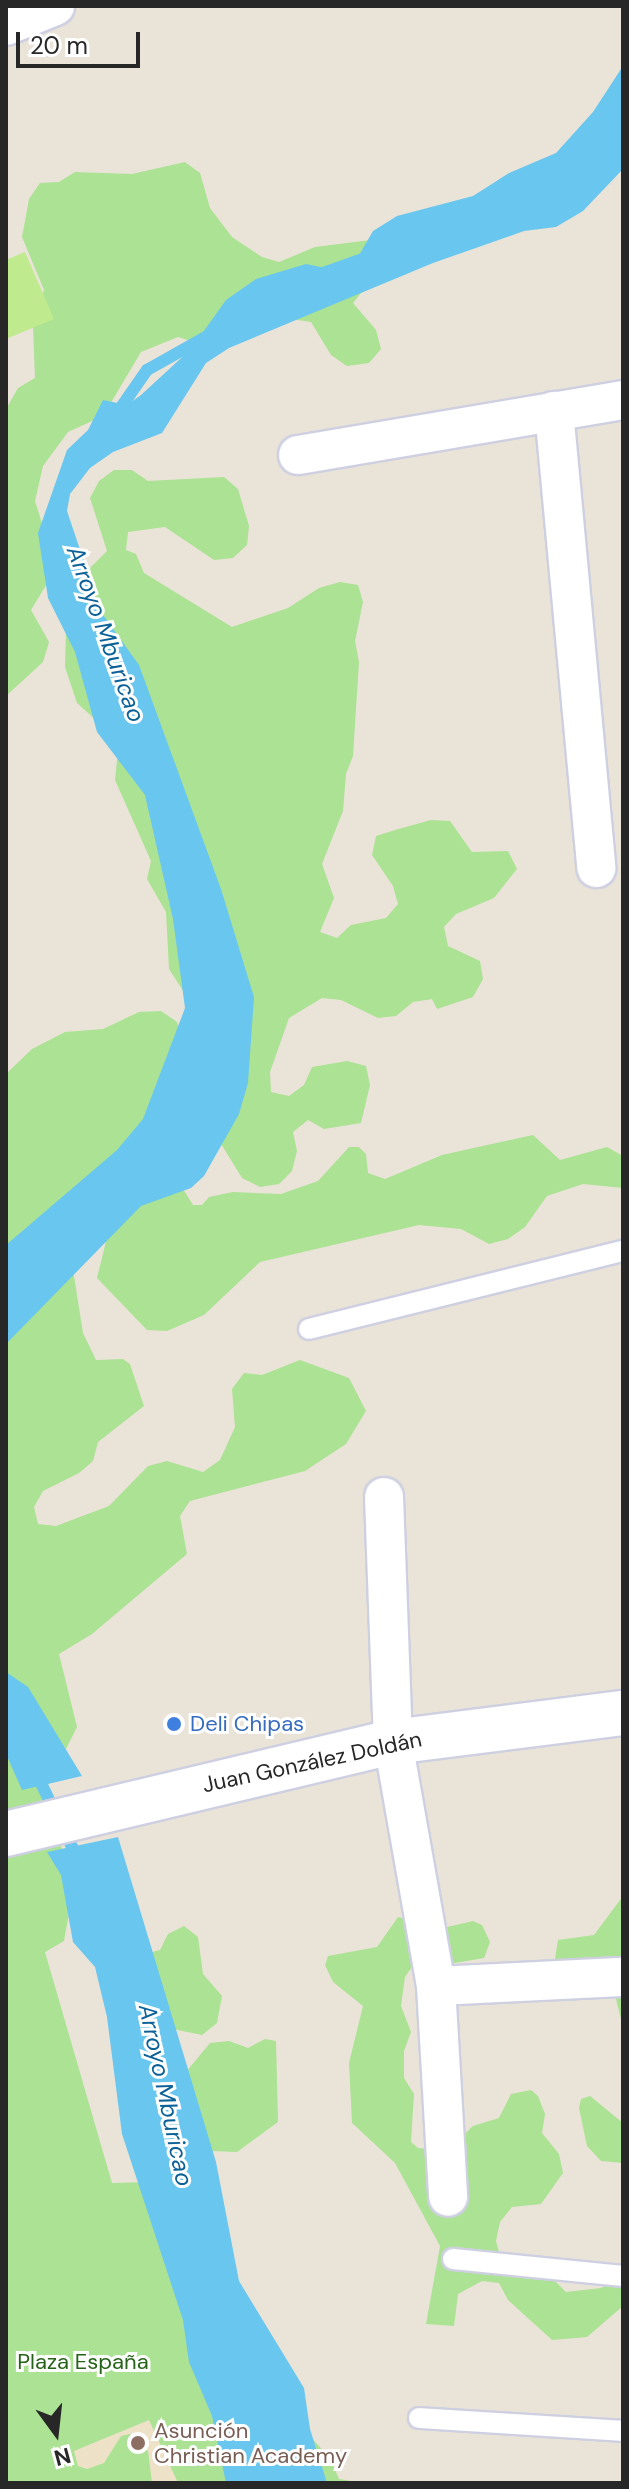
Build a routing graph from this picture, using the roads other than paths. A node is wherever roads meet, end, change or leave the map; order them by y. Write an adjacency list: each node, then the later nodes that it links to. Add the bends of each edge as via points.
1 (55, 6): 2 (street)
2 (6, 26)
3 (623, 400): 4 (street)
4 (554, 411): 5 (street); 6 (street)
5 (298, 455)
6 (596, 868)
7 (623, 1251): 8 (lane)
8 (309, 1329)
9 (384, 1497): 11 (street)
10 (623, 1713): 11 (street, Juan González Doldán)
11 (393, 1742): 12 (street, Juan González Doldán); 14 (street)
12 (17, 1830)
13 (623, 1977): 14 (street)
14 (436, 1986): 15 (street)
15 (448, 2197)
16 (453, 2259): 17 (lane)
17 (623, 2276)
18 (419, 2418): 19 (lane)
19 (623, 2431)

